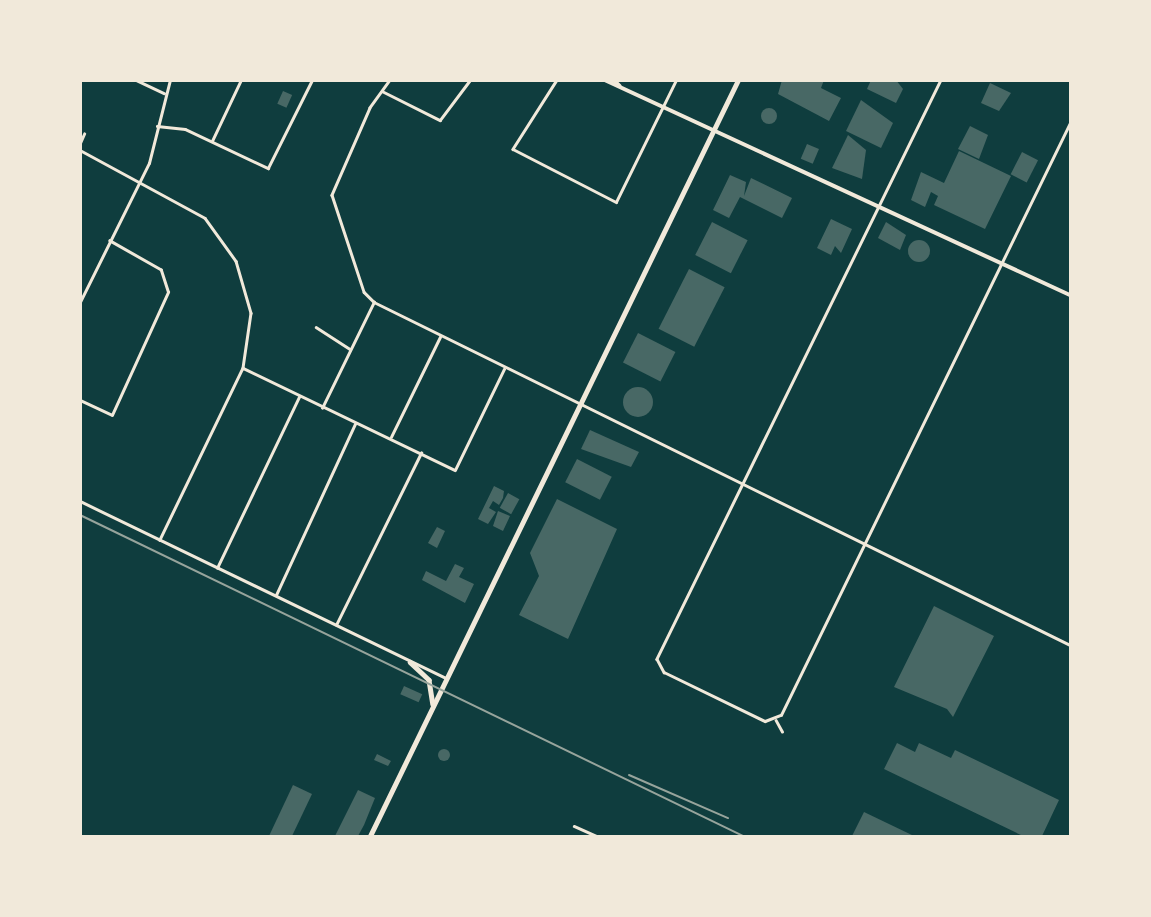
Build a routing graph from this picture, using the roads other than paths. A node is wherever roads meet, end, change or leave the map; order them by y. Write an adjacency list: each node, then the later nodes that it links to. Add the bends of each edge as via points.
1 (135, 80): 15 (street)
2 (170, 80): 15 (street)
3 (241, 80): 21 (street)
4 (312, 80): 21 (street, via 268,168)
5 (390, 80): 14 (street)
6 (470, 80): 14 (street, via 440,120)
7 (557, 80): 16 (street, via 513,149 616,202)
8 (605, 80): 13 (street)
9 (614, 80): 13 (street)
10 (676, 80): 16 (street)
11 (738, 80): 19 (main road)
12 (941, 80): 25 (street)
13 (620, 86): 16 (street)
14 (382, 91): 30 (street, via 332,195 364,292)
15 (164, 93): 18 (street)
16 (663, 108): 19 (street)
17 (1070, 123): 27 (street)
18 (156, 125): 21 (street); 24 (street)
19 (713, 133): 25 (street, via 801,176); 38 (main road)
20 (84, 134): 22 (street)
21 (212, 141)
22 (80, 143)
23 (80, 150): 24 (street)
24 (140, 181): 26 (street); 34 (street, via 205,218 236,261 251,313)
25 (880, 205): 27 (street); 43 (street)
26 (110, 241): 29 (street); 37 (street, via 150,262 167,279 165,306 112,415)
27 (1003, 262): 28 (street); 46 (street)
28 (1070, 295)
29 (80, 302)
30 (374, 302): 32 (street); 33 (street)
31 (316, 327): 33 (street)
32 (440, 337): 35 (street); 41 (street)
33 (350, 349): 39 (street)
34 (243, 368): 36 (street); 45 (street)
35 (504, 369): 38 (street); 42 (street, via 455,470)
36 (299, 396): 39 (street); 47 (street)
37 (80, 400)
38 (578, 405): 43 (street); 52 (main road)
39 (322, 408): 40 (street)
40 (356, 423): 41 (street); 48 (street)
41 (391, 437): 42 (street)
42 (421, 453): 49 (street)
43 (742, 486): 46 (street); 54 (street, via 657,663)
44 (80, 501): 45 (street)
45 (160, 540): 47 (street)
46 (864, 545): 50 (street); 54 (street)
47 (217, 568): 48 (street)
48 (276, 596): 49 (street)
49 (336, 625): 51 (street)
50 (1070, 645)
51 (410, 662): 52 (street); 53 (main road, via 429,680)
52 (447, 678): 53 (main road)
53 (433, 705): 57 (main road)
54 (775, 720): 55 (street)
55 (782, 731)
56 (574, 826): 58 (street)
57 (370, 836)
58 (596, 836)

